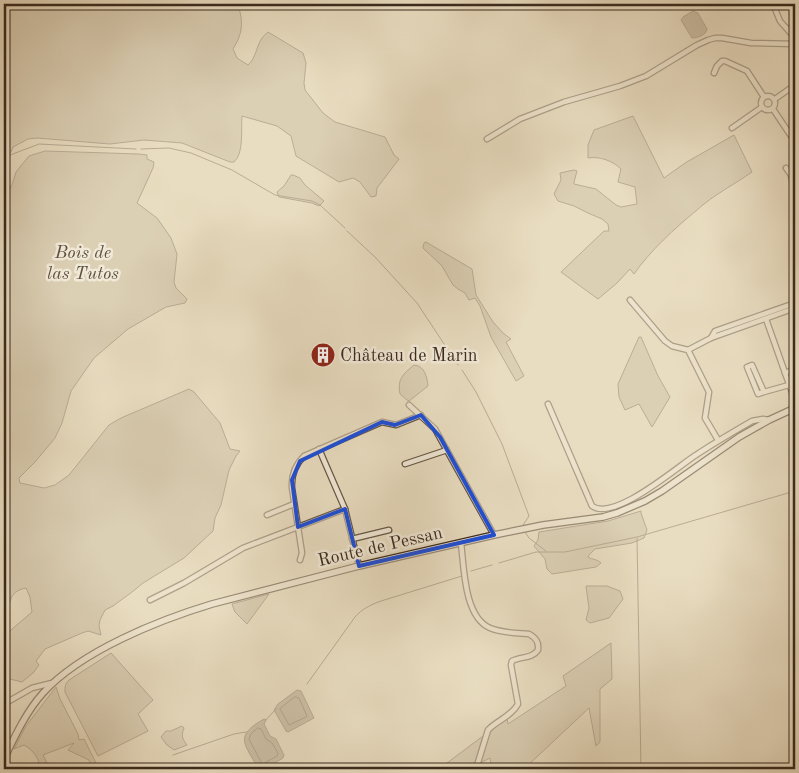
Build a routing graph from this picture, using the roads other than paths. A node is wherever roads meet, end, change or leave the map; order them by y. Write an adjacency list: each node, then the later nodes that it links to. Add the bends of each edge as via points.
1 (773, 4): 2 (street, via 780,21)
2 (795, 38)
3 (795, 44): 12 (street, via 714,38 646,76 520,119)
4 (714, 73): 6 (street, via 722,61 747,71)
5 (795, 85): 7 (street)
6 (764, 97): 7 (street); 8 (street)
7 (775, 99): 9 (street)
8 (762, 107): 9 (street); 10 (street)
9 (773, 109): 11 (street)
10 (732, 128)
11 (791, 136)
12 (487, 139)
13 (786, 168): 14 (street)
14 (793, 173): 15 (street)
15 (795, 195)
16 (630, 300): 21 (street, via 666,341)
17 (795, 302): 20 (street, via 715,331)
18 (795, 308): 19 (street)
19 (766, 318): 20 (street); 23 (street)
20 (710, 338): 21 (street)
21 (688, 350): 32 (street, via 709,392 705,418)
22 (795, 369): 23 (street)
23 (785, 373): 24 (street)
24 (789, 385): 25 (street); 26 (street)
25 (764, 392): 25 (street, via 752,365 747,367 758,394)
26 (795, 402)
27 (548, 404): 35 (street, via 595,508 614,507 626,502)
28 (409, 405): 30 (street)
29 (795, 408): 31 (main road, Route de Pessan)
30 (421, 415): 33 (street, via 396,425 382,422); 34 (street, via 435,429)
31 (769, 420): 32 (street, via 752,421); 37 (main road, Route de Pessan)
32 (718, 440): 35 (street)
33 (319, 449): 38 (street, via 304,456 296,466 292,480); 39 (street)
34 (447, 450): 36 (street); 43 (street)
35 (694, 456): 37 (street)
36 (405, 464)
37 (699, 464): 43 (main road, Route de Pessan, via 654,496 617,513)
38 (294, 504): 40 (street); 41 (street)
39 (345, 509): 41 (street); 44 (street)
40 (267, 515)
41 (298, 527): 46 (street); 48 (street, via 243,548)
42 (389, 530): 44 (street)
43 (494, 535): 45 (main road, Route de Pessan)
44 (352, 539): 47 (street)
45 (461, 542): 47 (main road, Route de Pessan); 52 (street, via 470,604 480,621 491,629 529,634 538,642 538,650 533,655 512,661 518,704 488,730)
46 (300, 560)
47 (359, 566): 49 (main road, Route de Pessan, via 169,618 112,644)
48 (150, 600)
49 (54, 683): 50 (street, via 32,688); 51 (main road, Route de Pessan, via 29,712)
50 (4, 704)
51 (4, 759)
52 (476, 769)

